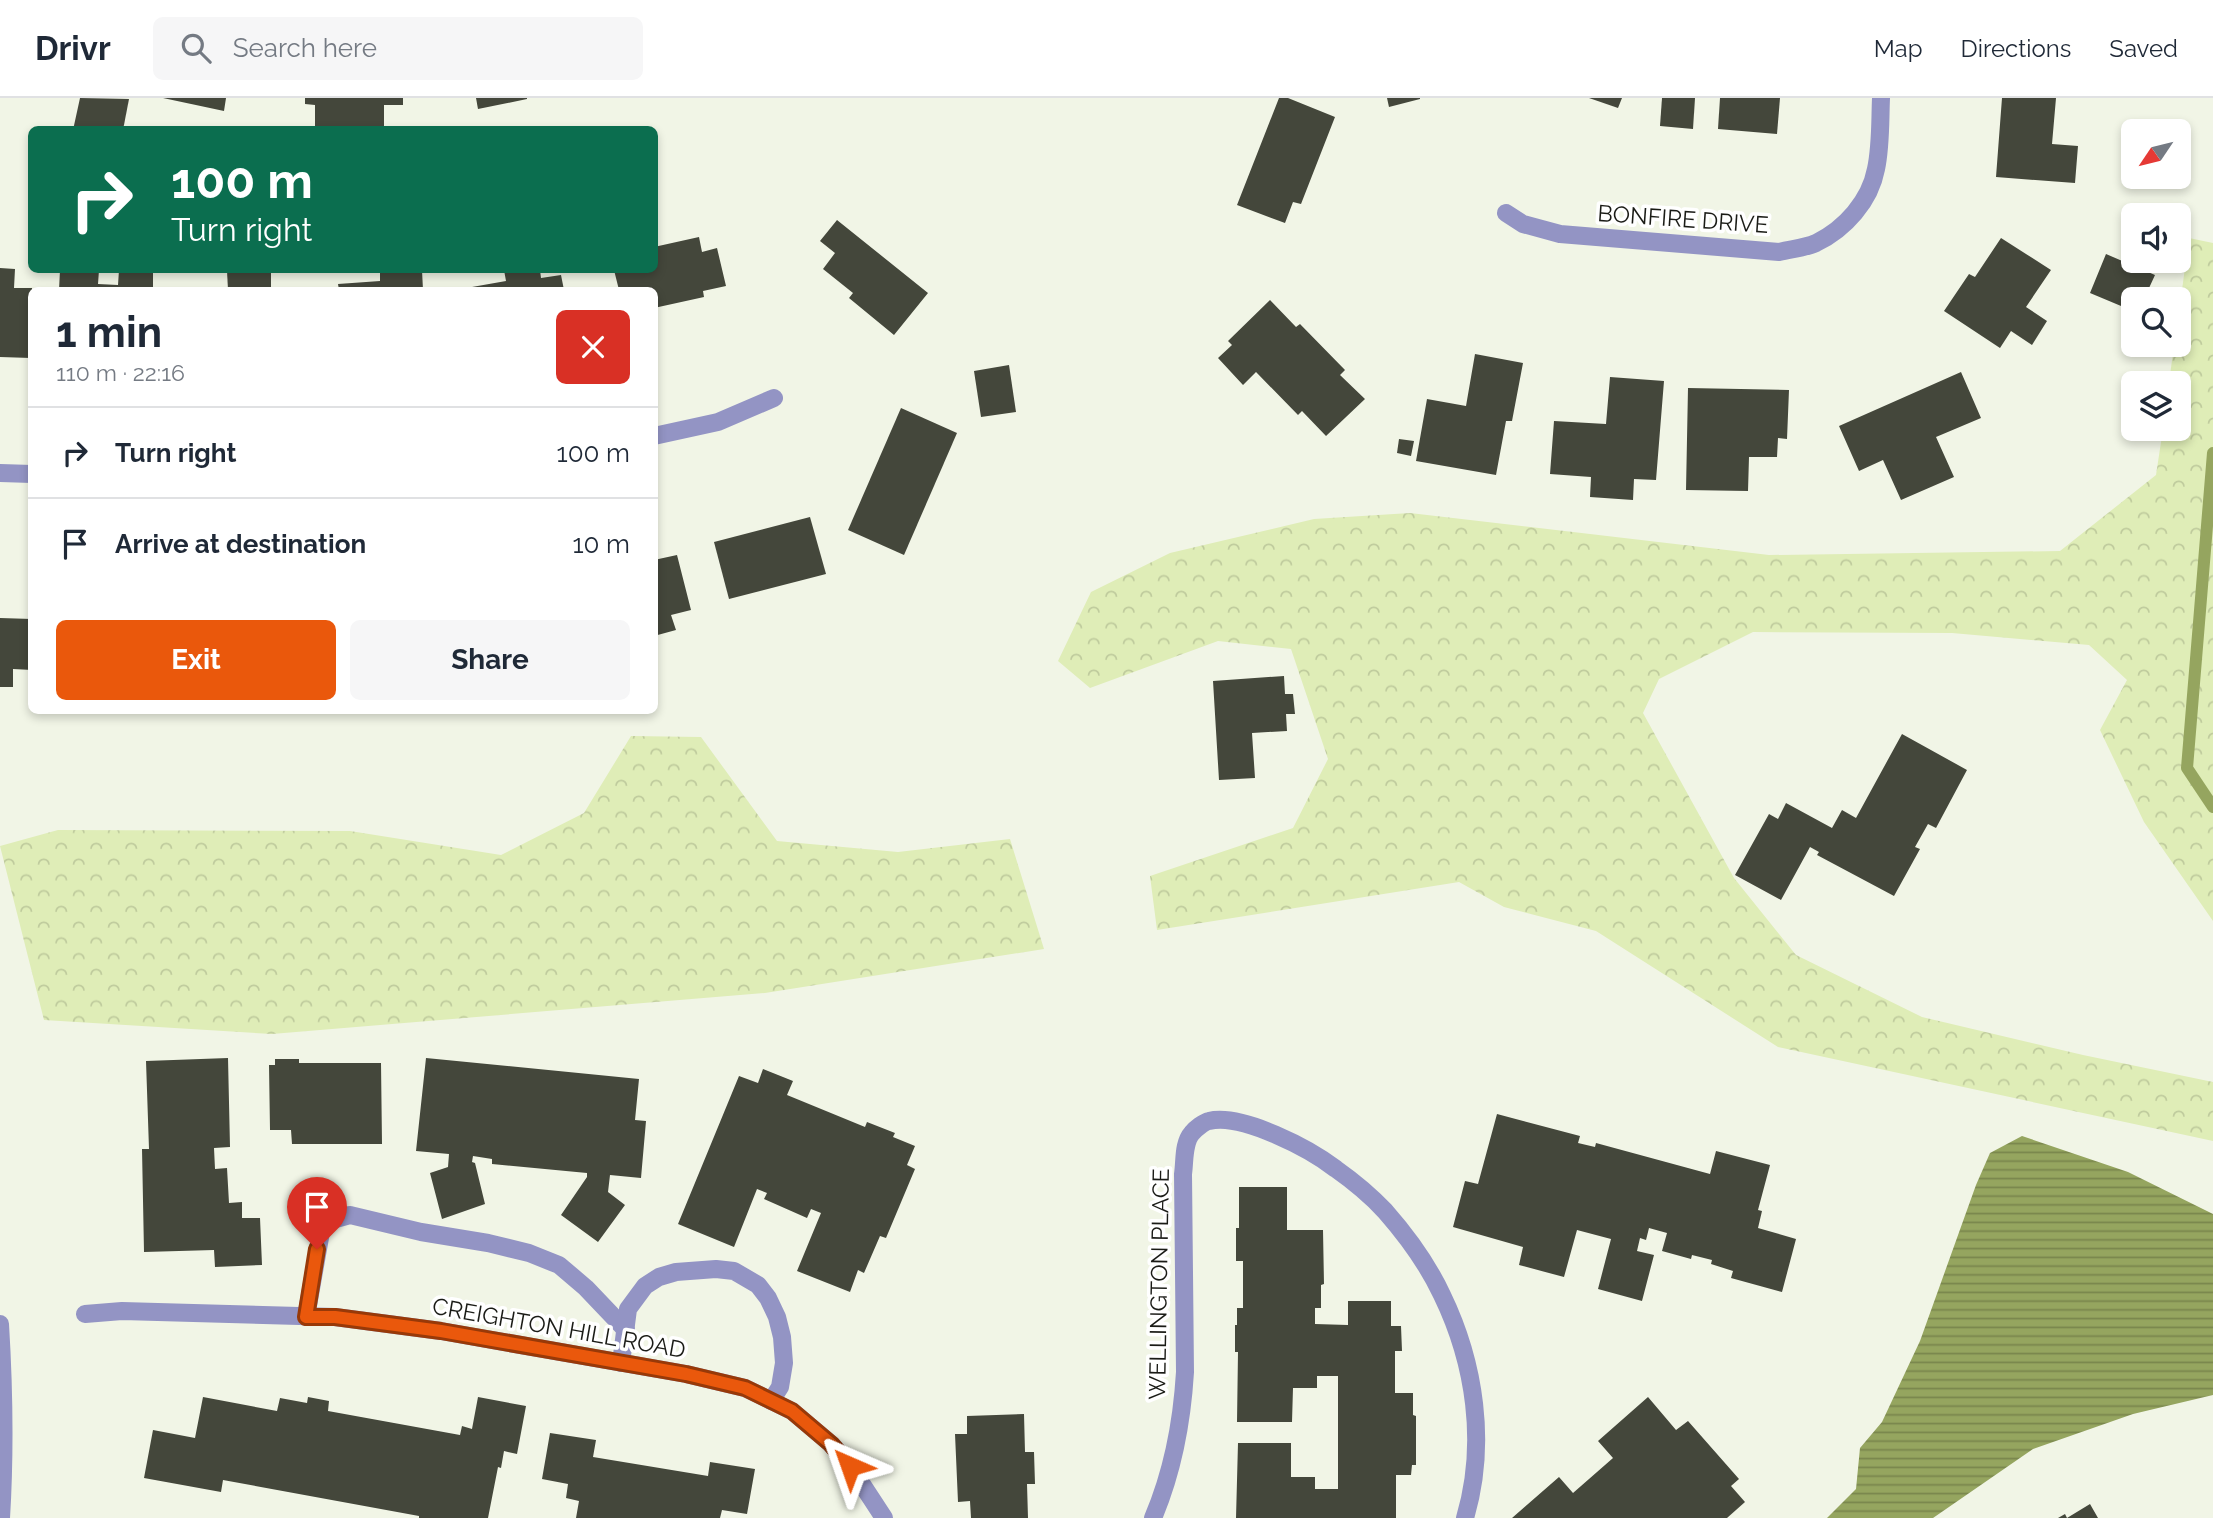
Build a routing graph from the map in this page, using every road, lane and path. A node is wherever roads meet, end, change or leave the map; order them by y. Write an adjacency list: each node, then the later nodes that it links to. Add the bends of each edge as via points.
1 (1881, 98): 2 (street, BONFIRE DRIVE, via 1876,169 1870,187 1855,213 1838,230 1813,244 1779,251 1560,234 1523,224)
2 (1506, 212)
3 (774, 398): 4 (street, via 718,422)
4 (658, 435)
5 (0, 473): 6 (street)
6 (28, 474)
7 (85, 1314): 8 (street, CREIGHTON HILL ROAD, via 122,1311)
8 (306, 1317): 10 (street, via 321,1232 332,1220 351,1215 488,1243 559,1265); 11 (street, CREIGHTON HILL ROAD, via 441,1331)
9 (0, 1324): 13 (street, via 5,1402)
10 (626, 1330): 11 (street); 12 (street, via 628,1309 645,1286 659,1277 676,1272 733,1271 758,1285 777,1317 784,1363 780,1387)
11 (621, 1363): 12 (street, CREIGHTON HILL ROAD, via 745,1388)
12 (771, 1401): 14 (street, CREIGHTON HILL ROAD, via 792,1411 831,1444)
13 (1, 1518)
14 (884, 1518)
15 (1153, 1518): 16 (street, WELLINGTON PLACE, via 1168,1481 1183,1404 1186,1143 1192,1132 1208,1121 1237,1121 1281,1137 1336,1169 1384,1210 1420,1256 1455,1326 1473,1393 1475,1464)
16 (1465, 1518)

